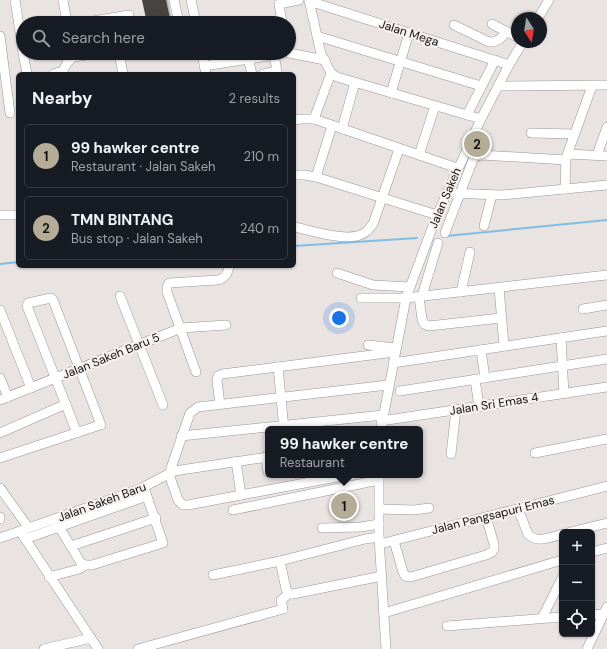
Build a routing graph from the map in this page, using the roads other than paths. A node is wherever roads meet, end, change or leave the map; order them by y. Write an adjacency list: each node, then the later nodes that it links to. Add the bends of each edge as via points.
1 (15, 0): 10 (street)
2 (63, 0): 11 (street)
3 (174, 0): 13 (street)
4 (191, 0): 14 (street)
5 (299, 0): 15 (street, via 279,4)
6 (549, 0): 8 (street)
7 (309, 1): 19 (street, Jalan Mega); 22 (street)
8 (542, 12)
9 (129, 15): 12 (street)
10 (17, 16)
11 (66, 16)
12 (123, 16)
13 (177, 16)
14 (194, 16)
15 (281, 16)
16 (492, 24): 18 (street)
17 (454, 25): 18 (street, via 489,42 500,40)
18 (506, 32): 20 (street)
19 (410, 33): 33 (street, Jalan Mega); 34 (street)
20 (511, 34)
21 (0, 36): 50 (street)
22 (317, 36): 32 (street); 34 (street)
23 (519, 48): 35 (street, Jalan Sakeh)
24 (296, 54): 32 (street)
25 (24, 60): 37 (street)
26 (69, 60): 38 (street, via 64,71)
27 (120, 60): 39 (street)
28 (203, 60): 36 (street)
29 (241, 60): 36 (street)
30 (248, 60): 40 (street)
31 (276, 60): 41 (street, via 277,71)
32 (325, 60): 42 (street)
33 (495, 60): 35 (street, Jalan Mega); 45 (street)
34 (400, 62): 45 (street); 48 (street)
35 (509, 65): 46 (street, Jalan Sakeh)
36 (205, 70)
37 (27, 72)
38 (60, 72)
39 (123, 72)
40 (252, 72)
41 (272, 72)
42 (331, 74): 43 (street); 54 (street)
43 (355, 82): 48 (street); 57 (street)
44 (607, 85): 47 (street)
45 (481, 86): 51 (street)
46 (498, 86): 47 (street); 52 (street, Jalan Sakeh)
47 (592, 86): 59 (street)
48 (391, 93): 49 (street)
49 (435, 106): 51 (street); 61 (street)
50 (10, 113)
51 (467, 115): 52 (street)
52 (481, 119): 65 (street, Jalan Sakeh)
53 (296, 120): 54 (street)
54 (314, 120): 55 (street)
55 (332, 126): 57 (street); 67 (street)
56 (607, 127): 62 (street)
57 (342, 129): 60 (street)
58 (532, 134): 59 (street)
59 (574, 134): 64 (street)
60 (399, 149): 61 (street); 73 (street)
61 (419, 155): 65 (street)
62 (597, 155): 63 (street); 64 (street)
63 (607, 156)
64 (567, 157): 69 (street); 71 (street, via 476,156)
65 (457, 168): 70 (street, Jalan Sakeh)
66 (296, 175): 67 (street)
67 (316, 177): 73 (street)
68 (607, 185): 69 (street)
69 (565, 189): 72 (street)
70 (446, 193): 71 (street); 76 (street, Jalan Sakeh)
71 (460, 193): 72 (street); 79 (street)
72 (492, 195): 77 (street)
73 (382, 198): 76 (street); 78 (street, via 373,224 363,234 334,236)
74 (0, 215): 75 (street)
75 (16, 215)
76 (436, 215): 85 (street, Jalan Sakeh)
77 (484, 226)
78 (296, 227)
79 (445, 233)
80 (438, 243): 89 (street)
81 (470, 252): 87 (street)
82 (228, 268): 97 (street, via 226,275 218,280 169,283 167,292)
83 (337, 273): 85 (street, via 373,285)
84 (607, 276): 86 (street)
85 (410, 287): 91 (street, Jalan Sakeh)
86 (499, 288): 87 (street); 95 (street)
87 (461, 292): 89 (street)
88 (120, 296): 100 (street)
89 (421, 296): 91 (street); 95 (street, via 422,319 424,324 429,326)
90 (361, 298): 91 (street)
91 (406, 298): 103 (street, Jalan Sakeh)
92 (607, 305): 93 (street)
93 (583, 309)
94 (0, 310): 117 (street)
95 (501, 318): 102 (street)
96 (226, 325): 97 (street, Jalan Sakeh Baru 5)
97 (181, 328): 100 (street, Jalan Sakeh Baru 5); 110 (street)
98 (607, 331): 99 (street)
99 (561, 338): 102 (street); 108 (street)
100 (140, 344): 109 (street, Jalan Sakeh Baru 5); 124 (street)
101 (368, 345): 103 (street)
102 (504, 346): 104 (street)
103 (396, 350): 106 (street, Jalan Sakeh); 107 (street)
104 (481, 350): 106 (street); 113 (street)
105 (607, 359): 108 (street)
106 (393, 363): 115 (street, Jalan Sakeh)
107 (278, 367): 120 (street); 123 (street, via 218,376)
108 (562, 367): 113 (street); 119 (street)
109 (80, 368): 112 (street, Jalan Sakeh Baru 5); 112 (street, via 53,300 48,298 28,303); 134 (street, via 102,423 100,426)
110 (196, 372)
111 (0, 378): 121 (street)
112 (56, 378): 117 (street, Jalan Sakeh Baru 5); 122 (street)
113 (485, 378): 114 (street)
114 (475, 379): 118 (street); 125 (street)
115 (388, 385): 120 (street); 128 (street, Jalan Sakeh)
116 (607, 387): 119 (street, Jalan Sri Emas 4)
117 (31, 388): 121 (street, Jalan Sakeh Baru 5)
118 (400, 391)
119 (564, 394): 125 (street, Jalan Sri Emas 4)
120 (281, 397): 123 (street); 129 (street)
121 (4, 399)
122 (66, 404): 133 (street); 134 (street)
123 (220, 404): 135 (street, via 198,406 193,409)
124 (163, 405)
125 (479, 406): 126 (street, Jalan Sri Emas 4)
126 (456, 410): 127 (street, Jalan Sri Emas 4); 138 (street)
127 (396, 419): 128 (street, Jalan Sri Emas 4); 131 (street)
128 (381, 422): 130 (street, Jalan Sri Emas 4)
129 (284, 426)
130 (303, 426)
131 (395, 426)
132 (265, 429): 135 (street, Jalan Sri Emas 4)
133 (0, 433)
134 (77, 433): 140 (street)
135 (181, 436): 142 (street)
136 (607, 439): 137 (street)
137 (535, 452)
138 (451, 454)
139 (265, 457): 141 (street, Jalan Sakeh Baru)
140 (0, 458)
141 (236, 461): 142 (street, Jalan Sakeh Baru); 151 (street)
142 (169, 474): 150 (street, Jalan Sakeh Baru); 151 (street, via 182,505)
143 (269, 478): 149 (street)
144 (332, 478): 149 (street)
145 (375, 478): 155 (street)
146 (379, 478): 153 (street)
147 (607, 486): 154 (street, Jalan Pangsapuri Emas)
148 (0, 488): 163 (street)
149 (271, 490): 151 (street)
150 (145, 492): 157 (street); 158 (street, Jalan Sakeh Baru)
151 (241, 496)
152 (429, 508): 153 (street)
153 (378, 509): 160 (street)
154 (518, 509): 156 (street, Jalan Pangsapuri Emas); 164 (street, via 531,538 535,540)
155 (233, 510)
156 (486, 517): 167 (street, Jalan Pangsapuri Emas); 167 (street, via 494,544 492,552 411,577 405,576 403,572)
157 (156, 518): 168 (street); 173 (street, via 162,544)
158 (56, 523): 163 (street, Jalan Sakeh Baru); 168 (street)
159 (607, 523): 162 (street)
160 (379, 524): 161 (street); 166 (street)
161 (322, 528)
162 (582, 529)
163 (24, 532): 165 (street, Jalan Sakeh Baru); 176 (street)
164 (559, 535)
165 (0, 538)
166 (380, 541): 167 (street, Jalan Pangsapuri Emas); 171 (street, Jalan Pangsapuri Emas, via 365,539); 175 (street)
167 (394, 541)
168 (71, 546): 173 (street, via 81,563)
169 (607, 548): 170 (street)
170 (595, 551)
171 (280, 561): 174 (street, Jalan Pangsapuri Emas); 178 (street)
172 (559, 561): 180 (street)
173 (85, 565): 176 (street)
174 (213, 575)
175 (382, 576): 178 (street); 180 (street)
176 (49, 577): 185 (street)
177 (559, 584): 183 (street)
178 (289, 594): 189 (street, via 281,600 283,609)
179 (605, 611): 181 (street); 191 (street)
180 (384, 613): 190 (street)
181 (595, 614)
182 (559, 617): 183 (street)
183 (542, 618): 184 (street)
184 (447, 626)
185 (91, 638): 186 (street); 188 (street)
186 (72, 646): 187 (street)
187 (45, 649)
188 (98, 649)
189 (138, 649)
190 (386, 649)
191 (587, 649)

